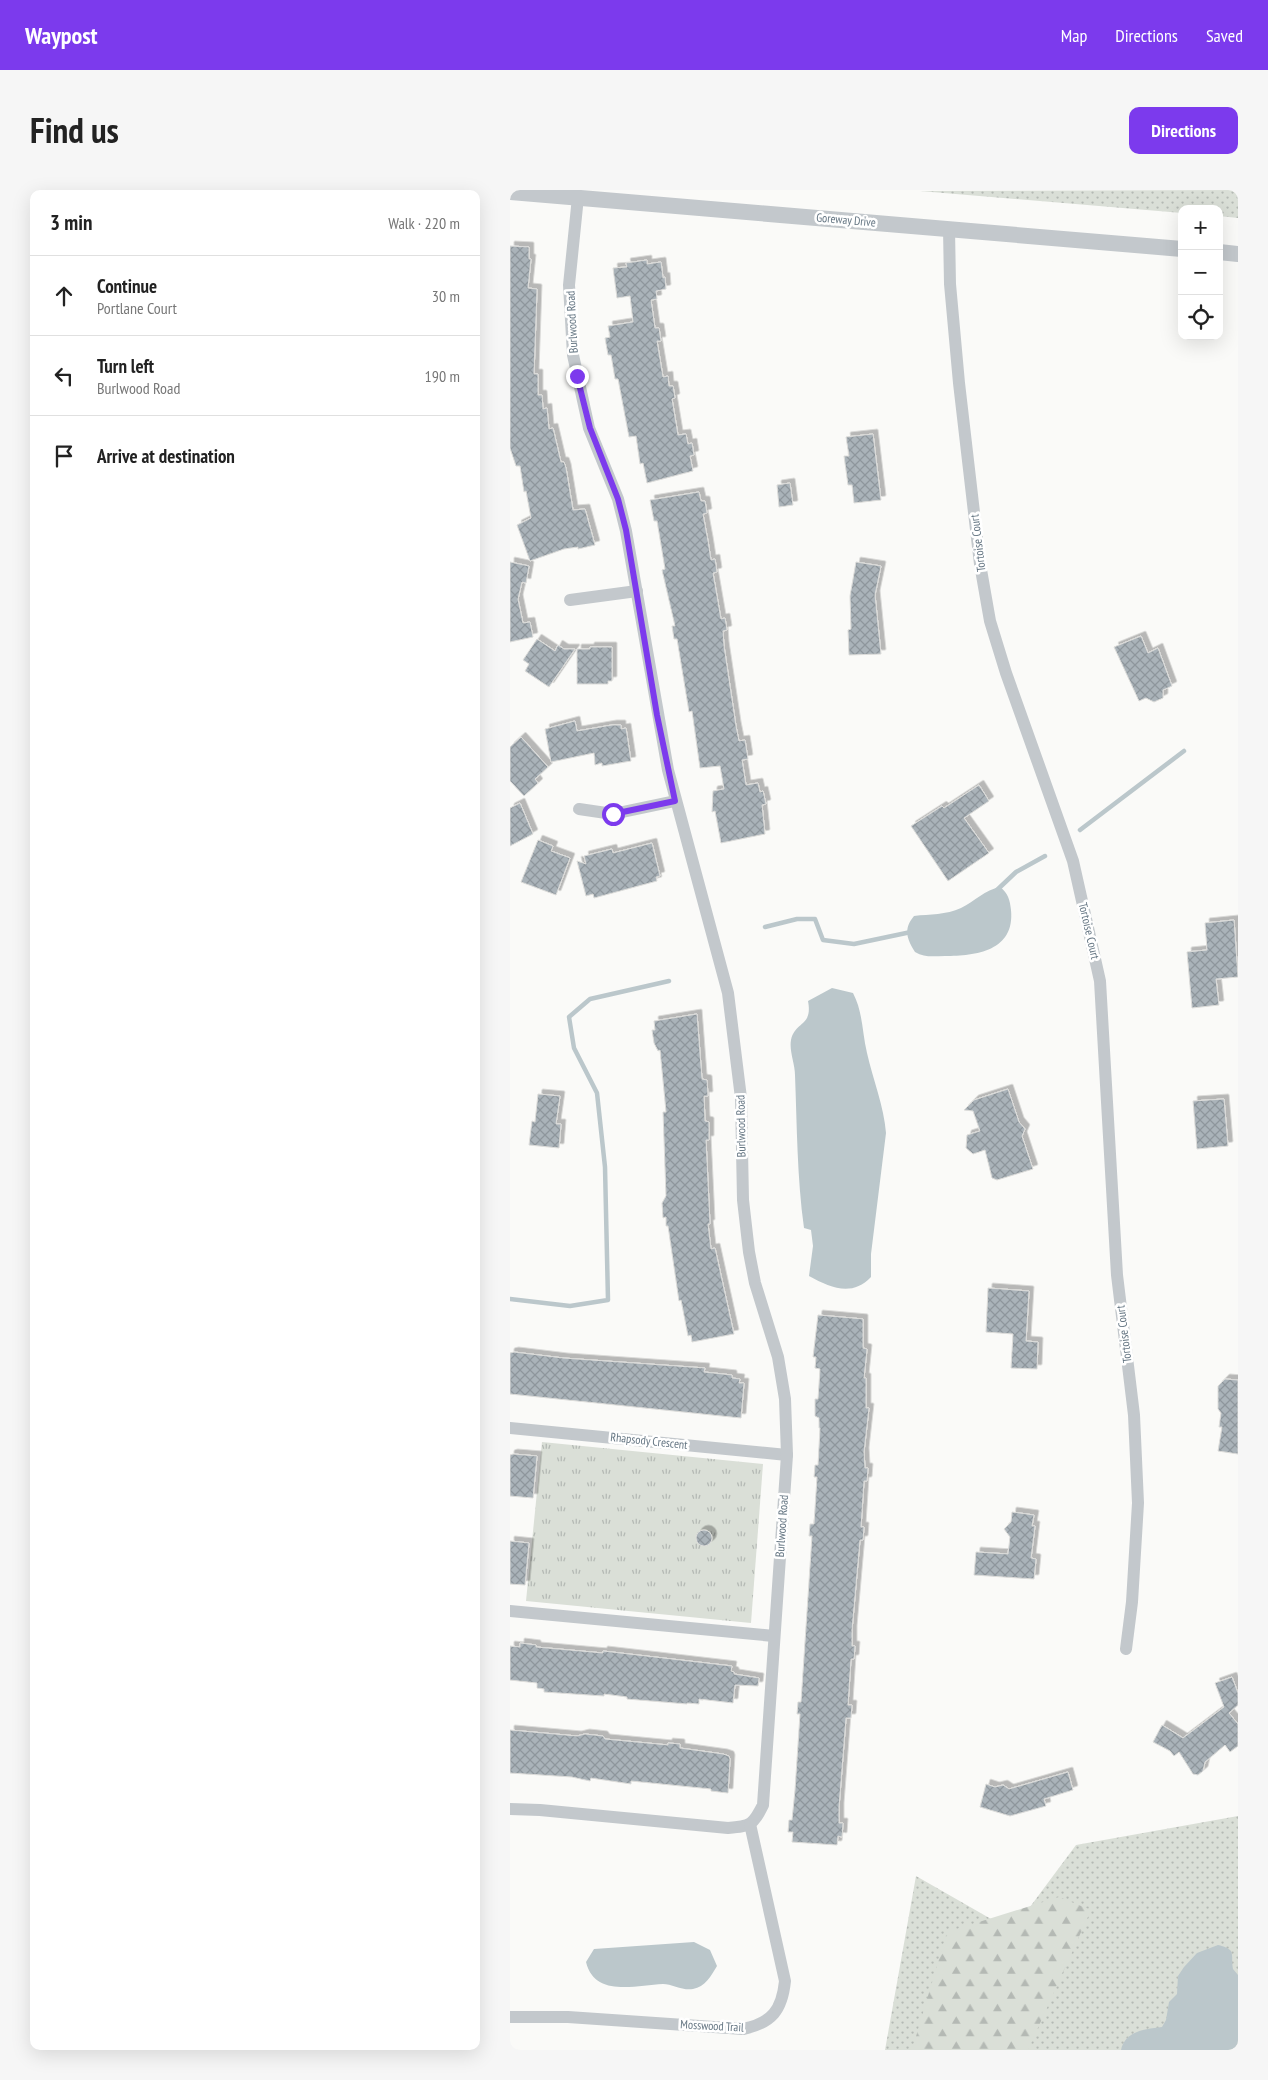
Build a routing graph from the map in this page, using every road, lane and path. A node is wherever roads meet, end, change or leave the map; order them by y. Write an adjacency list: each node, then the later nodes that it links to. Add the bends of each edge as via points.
1 (510, 192): 2 (street, Goreway Drive)
2 (578, 198): 3 (street, Goreway Drive); 7 (street, Burlwood Road, via 569,285 573,355 590,428 618,499)
3 (949, 228): 4 (street, Goreway Drive); 15 (street, Tortoise Court, via 950,284 960,383 980,564 990,621 1073,861 1100,981 1117,1274 1134,1415 1138,1503)
4 (1178, 249)
5 (1223, 252): 6 (street)
6 (1238, 254)
7 (637, 591): 8 (street); 9 (street, Burlwood Road)
8 (570, 600)
9 (675, 801): 10 (street, via 613,814); 12 (street, Burlwood Road, via 728,993 741,1098 745,1224 755,1283 773,1337 782,1378)
10 (579, 809)
11 (510, 1428): 12 (street, Rhapsody Crescent)
12 (787, 1455): 14 (street, Burlwood Road)
13 (510, 1611): 14 (street)
14 (774, 1636): 17 (street, Burlwood Road, via 763,1805)
15 (1126, 1649)
16 (510, 1810): 17 (street, via 728,1828)
17 (750, 1824): 18 (street, Mosswood Trail, via 786,1981 783,2001 772,2017 760,2026 743,2029 568,2017)
18 (510, 2017)

